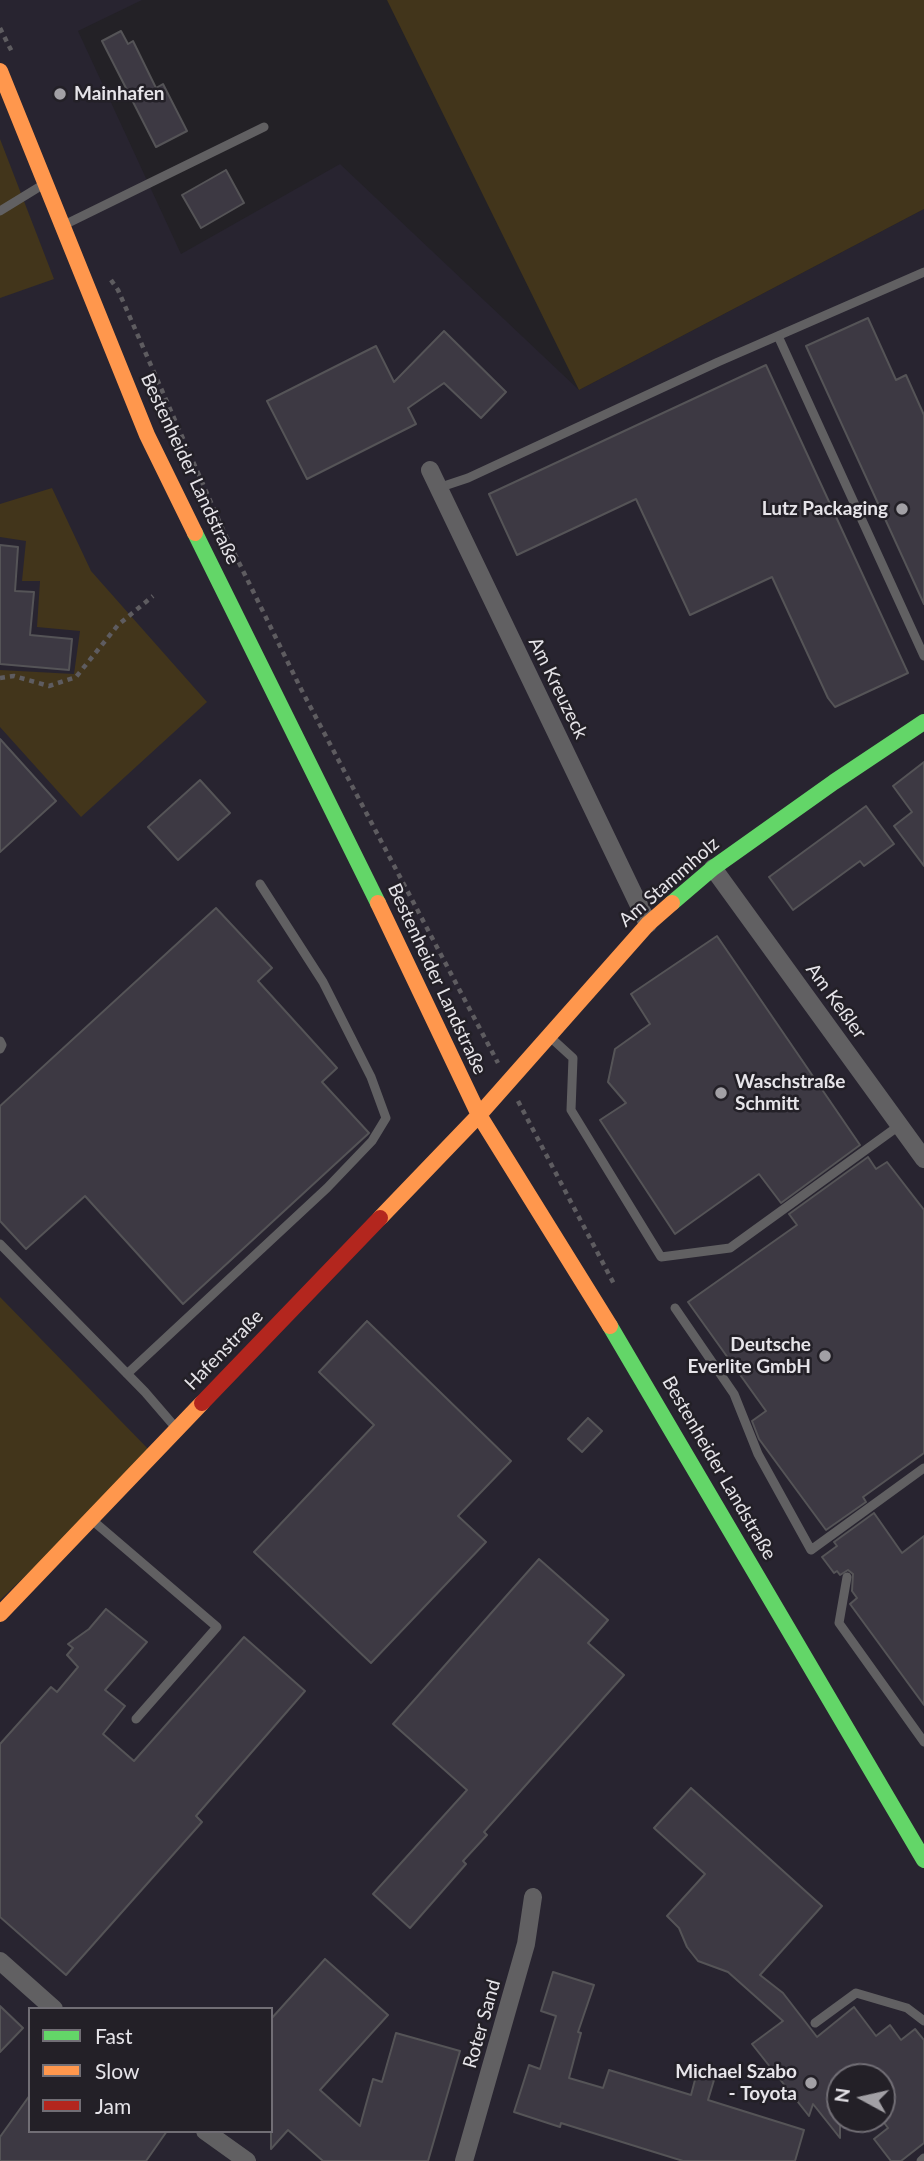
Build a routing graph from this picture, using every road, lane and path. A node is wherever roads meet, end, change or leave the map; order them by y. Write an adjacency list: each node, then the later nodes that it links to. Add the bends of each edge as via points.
1 (0, 28): 2 (path)
2 (17, 60)
3 (0, 71): 5 (main road, Bestenheider Landstraße)
4 (264, 127): 7 (lane)
5 (46, 183): 6 (lane); 7 (main road, Bestenheider Landstraße)
6 (0, 211)
7 (63, 225): 24 (main road, Bestenheider Landstraße, via 147,435)
8 (924, 272): 10 (lane)
9 (110, 278): 23 (path, via 223,530 301,689)
10 (778, 336): 12 (lane); 14 (lane)
11 (430, 470): 12 (street, Am Kreuzeck)
12 (438, 488): 19 (street, Am Kreuzeck)
13 (153, 596): 15 (path, via 118,625 76,677 49,687 14,676)
14 (924, 656)
15 (0, 678)
16 (924, 722): 17 (main road, Am Stammholz)
17 (713, 868): 19 (main road, Am Stammholz); 25 (street, Am Keßler)
18 (260, 884): 30 (lane, via 323,982 372,1077 386,1118 372,1141 327,1188)
19 (648, 924): 20 (main road, Am Stammholz)
20 (549, 1036): 23 (main road, Am Stammholz); 25 (lane, via 573,1058 572,1110 661,1257 730,1248)
21 (0, 1041): 22 (lane)
22 (0, 1049)
23 (508, 1082): 24 (main road, Am Stammholz); 28 (path)
24 (479, 1115): 31 (main road, Hafenstraße); 38 (main road, Bestenheider Landstraße, via 628,1354)
25 (900, 1125): 26 (street, Am Keßler)
26 (924, 1159)
27 (0, 1244): 30 (lane)
28 (617, 1290)
29 (675, 1308): 32 (lane, via 734,1394 758,1454 811,1550)
30 (127, 1374): 31 (lane)
31 (177, 1429): 33 (main road, Hafenstraße)
32 (924, 1468)
33 (91, 1519): 35 (main road, Hafenstraße); 36 (lane, via 217,1627)
34 (847, 1577): 37 (lane, via 839,1623)
35 (0, 1614)
36 (136, 1719)
37 (924, 1742)
38 (924, 1860)
39 (533, 1897): 46 (street, Roter Sand, via 526,1944)
40 (0, 1961): 41 (street)
41 (52, 2007)
42 (924, 2021): 43 (lane, via 907,2008 856,1993)
43 (815, 2023)
44 (208, 2133): 45 (street)
45 (247, 2161)
46 (464, 2161)

